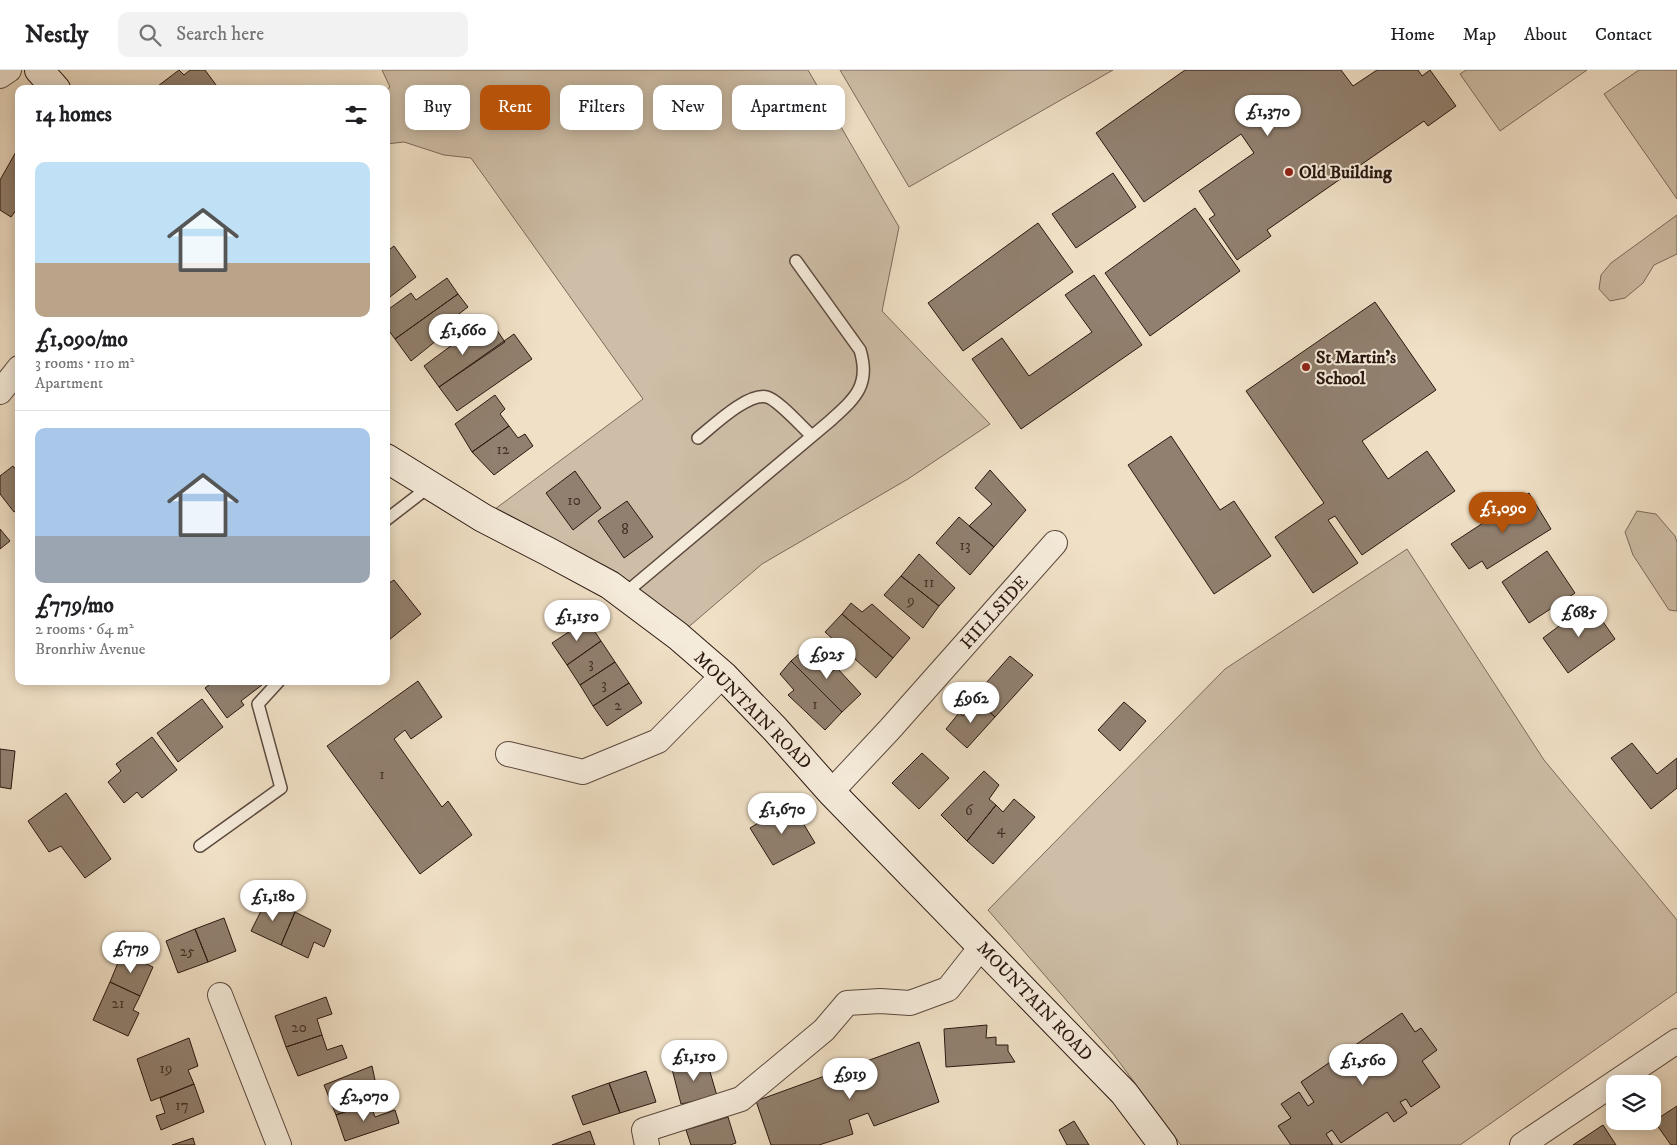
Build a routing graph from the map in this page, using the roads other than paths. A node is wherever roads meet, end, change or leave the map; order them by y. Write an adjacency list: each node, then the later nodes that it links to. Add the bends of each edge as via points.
1 (9, 70): 3 (street)
2 (39, 70): 4 (main road)
3 (0, 76)
4 (52, 85)
5 (796, 261): 8 (lane, via 860,350 864,364 861,387 855,398)
6 (15, 373): 7 (street)
7 (0, 392)
8 (812, 436): 9 (lane, via 775,401 756,397 744,402); 14 (lane)
9 (698, 438)
10 (390, 461): 11 (main road, MOUNTAIN ROAD)
11 (430, 486): 12 (lane); 14 (main road, MOUNTAIN ROAD)
12 (390, 517)
13 (1056, 544): 18 (street, HILLSIDE)
14 (623, 595): 15 (main road, MOUNTAIN ROAD)
15 (723, 675): 17 (street, via 658,741 583,772); 18 (main road, MOUNTAIN ROAD)
16 (275, 685): 19 (lane, via 258,704 282,788)
17 (508, 754)
18 (831, 792): 20 (main road, MOUNTAIN ROAD)
19 (200, 846)
20 (981, 947): 24 (street, via 948,989 910,1002 847,1003 824,1030 741,1099 644,1130); 25 (main road, MOUNTAIN ROAD, via 1124,1093)
21 (220, 995): 23 (street)
22 (1677, 1041): 26 (street)
23 (279, 1145)
24 (647, 1145)
25 (1163, 1145)
26 (1522, 1145)

